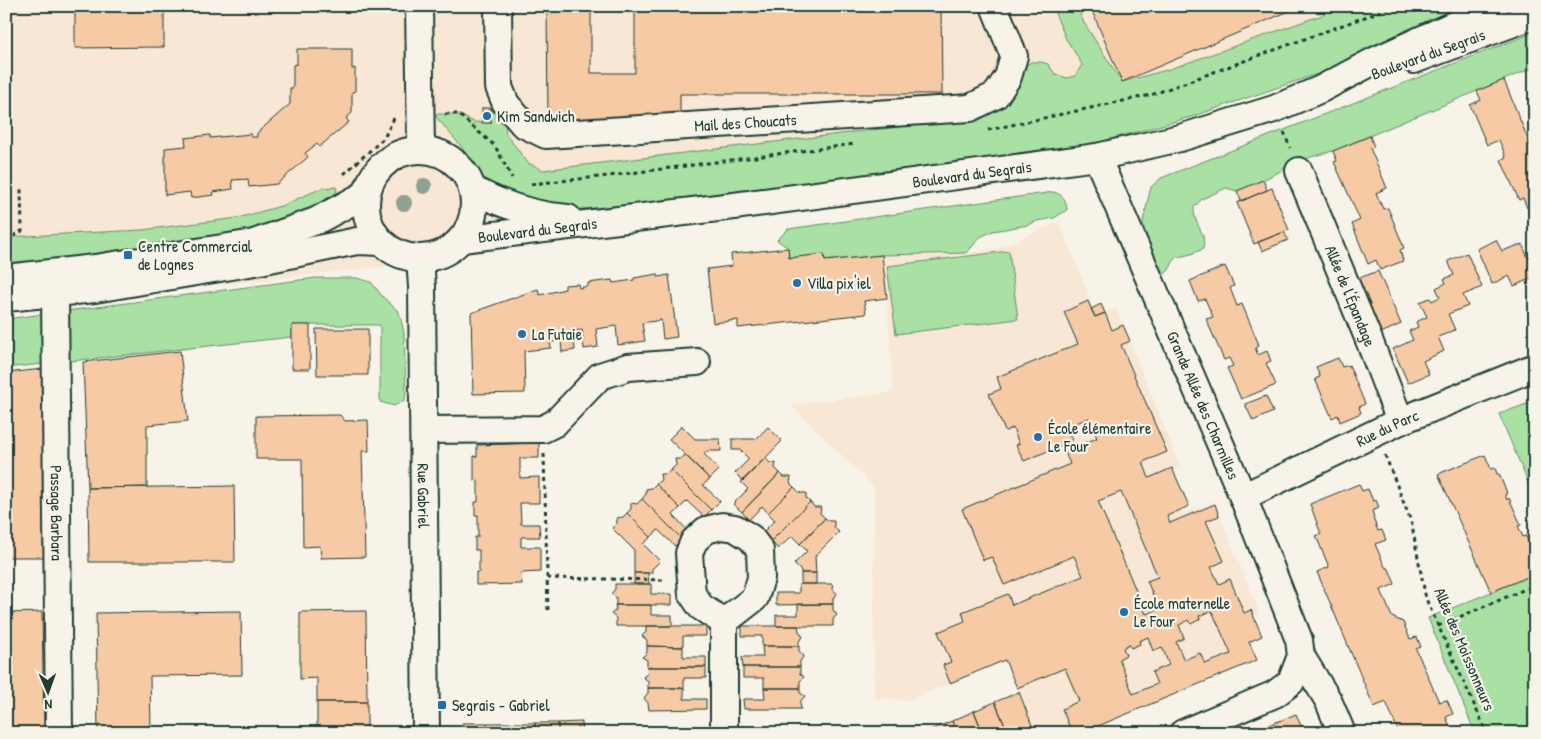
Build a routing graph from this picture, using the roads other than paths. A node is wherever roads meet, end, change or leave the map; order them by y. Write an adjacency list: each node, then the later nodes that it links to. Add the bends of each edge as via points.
1 (420, 6): 7 (street)
2 (498, 6): 3 (street, Mail des Choucats, via 499,87 506,104 523,124 546,135 970,108 996,95 1008,77 1014,56)
3 (994, 6)
4 (1495, 6): 6 (street, Boulevard du Segrais)
5 (1535, 15): 6 (street, Boulevard du Segrais, via 1379,74)
6 (1321, 89): 8 (street, Boulevard du Segrais, via 1274,108 1180,138)
7 (421, 149): 10 (street, via 453,161 465,173); 11 (street, via 392,157 371,179)
8 (1097, 158): 12 (street, Boulevard du Segrais); 23 (street, Grande Allée des Charmilles)
9 (1300, 171): 21 (street, Allée de l'Épandage)
10 (472, 189): 12 (street, Boulevard du Segrais, via 515,208 549,215); 13 (street, via 471,224)
11 (366, 194): 14 (street, via 368,220); 16 (street, via 316,222 254,243 95,268)
12 (614, 220): 13 (street, Boulevard du Segrais)
13 (462, 239): 15 (street, via 435,256)
14 (381, 242): 15 (street, via 392,251); 17 (street, via 357,242 104,288)
15 (420, 258): 22 (street, Rue Gabriel)
16 (6, 278)
17 (55, 293): 18 (street); 26 (street, Passage Barbara)
18 (6, 298)
19 (697, 362): 22 (street, via 628,368 600,376 555,423 544,429)
20 (1535, 366): 21 (street, Rue du Parc)
21 (1400, 421): 23 (street, Rue du Parc)
22 (424, 430): 27 (street, Rue Gabriel)
23 (1243, 497): 25 (street, Grande Allée des Charmilles, via 1292,619)
24 (724, 622): 24 (street, via 755,598 761,578 760,550 751,538 735,528 722,526 706,530 694,541 689,553 692,594 701,607); 28 (street)
25 (1301, 656): 29 (street, via 1290,682 1275,694); 30 (street, Grande Allée des Charmilles, via 1328,700)
26 (59, 733)
27 (426, 733)
28 (724, 733)
29 (1183, 733)
30 (1342, 733)

